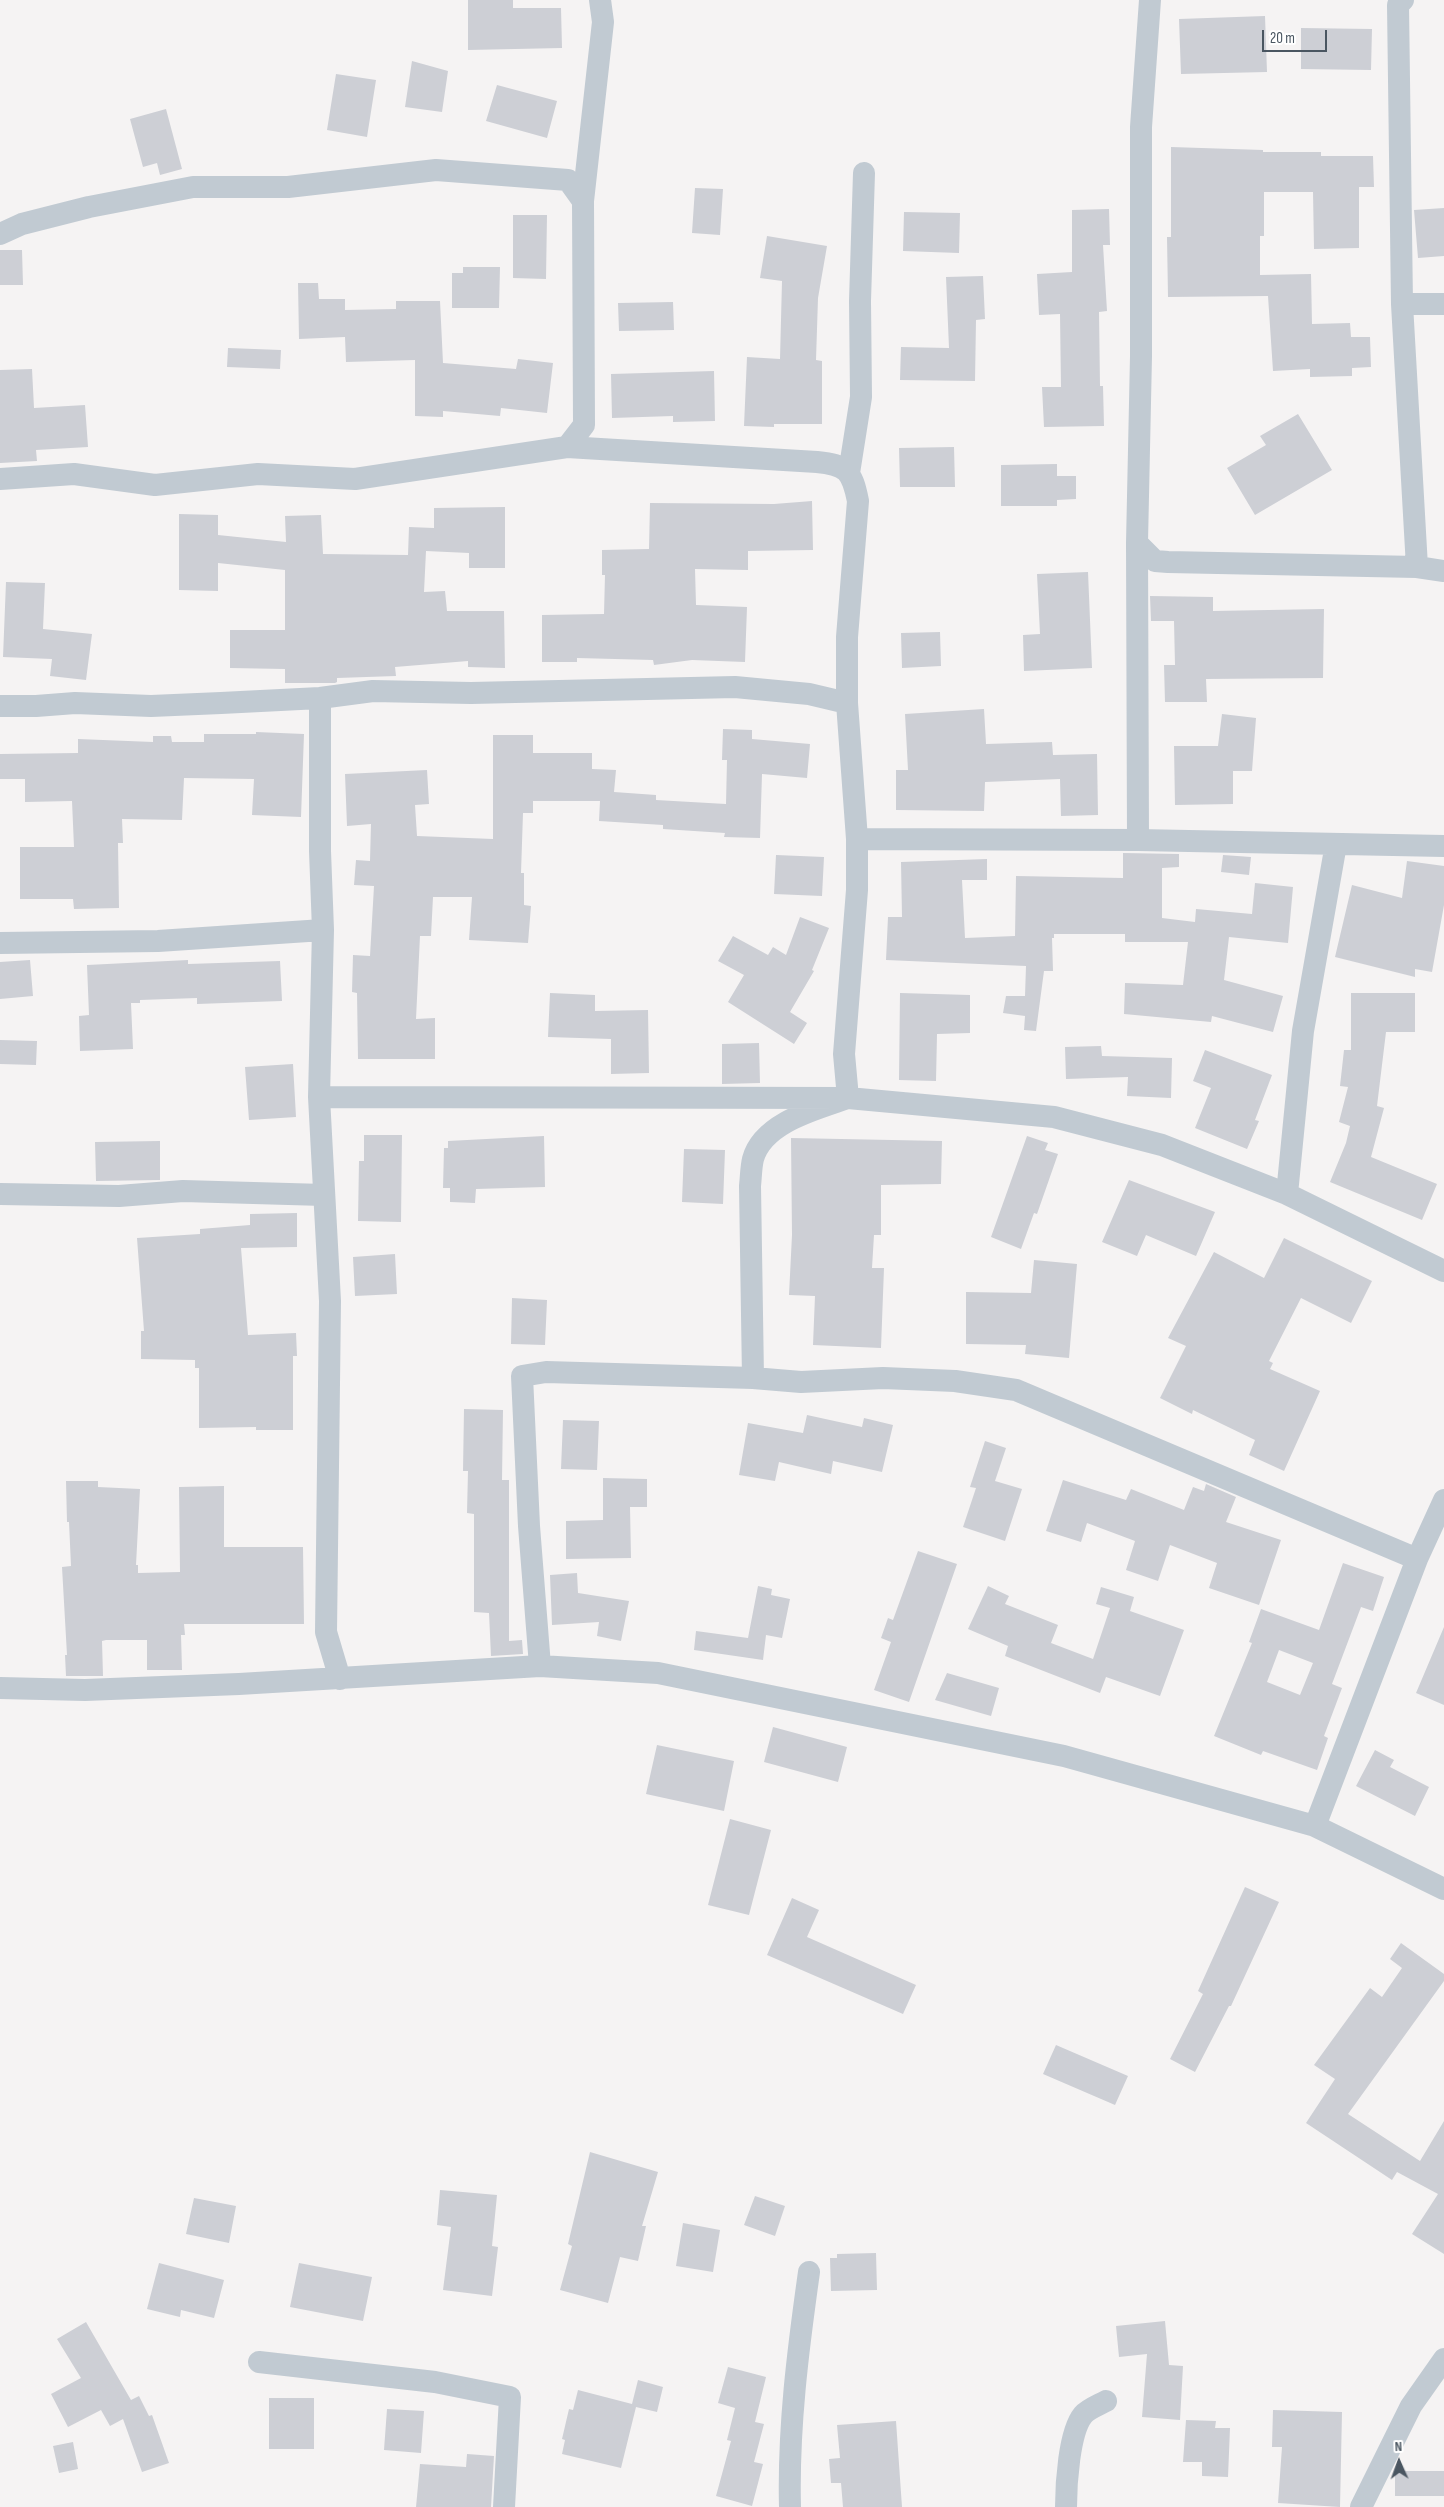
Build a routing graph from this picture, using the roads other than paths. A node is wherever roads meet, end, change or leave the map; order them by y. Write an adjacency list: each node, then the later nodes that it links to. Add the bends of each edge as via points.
1 (600, 0): 5 (street, via 603,22)
2 (1150, 0): 12 (street, via 1140,127 1141,356)
3 (1403, 0): 7 (street, via 1398,5)
4 (864, 173): 10 (street, via 861,396)
5 (583, 201): 6 (street, via 568,180 436,170 288,187 193,187 89,207 22,224); 9 (street, via 584,425)
6 (0, 234)
7 (1402, 304): 8 (street); 13 (street)
8 (1444, 304)
9 (567, 447): 10 (street, via 817,462 838,464); 11 (street, via 355,479 258,474 155,485 74,474)
10 (849, 473): 16 (street, via 858,501 847,637)
11 (0, 479)
12 (1137, 543): 13 (street, via 1155,561); 19 (street)
13 (1417, 567): 14 (street)
14 (1444, 571)
15 (320, 698): 16 (street, via 373,691 471,693 735,687 810,694); 17 (street, via 152,706 75,703); 22 (street)
16 (847, 703): 18 (street)
17 (0, 706)
18 (857, 839): 19 (street); 25 (street, via 858,890 844,1054)
19 (1138, 840): 20 (street)
20 (1336, 844): 21 (street); 27 (street, via 1303,1031)
21 (1444, 846)
22 (323, 930): 23 (street, via 158,941); 24 (street)
23 (0, 943)
24 (319, 1097): 25 (street); 28 (street)
25 (848, 1098): 27 (street, via 1054,1117 1162,1145); 30 (street, via 794,1117 768,1136 753,1157 750,1186)
26 (0, 1194): 28 (street, via 119,1196 183,1191)
27 (1286, 1194): 29 (street)
28 (324, 1195): 34 (street, via 330,1301 326,1632)
29 (1444, 1271)
30 (754, 1378): 32 (street, via 801,1382 883,1378 955,1381 1016,1390); 33 (street, via 546,1372 522,1376)
31 (1444, 1500): 32 (street)
32 (1418, 1559): 36 (street)
33 (540, 1666): 34 (street); 36 (street, via 658,1673 772,1694 1064,1756)
34 (340, 1679): 35 (street, via 95,1690)
35 (0, 1688)
36 (1315, 1826): 37 (street)
37 (1444, 1889)
38 (809, 2272): 43 (street, via 797,2361 790,2450)
39 (1444, 2359): 45 (street, via 1410,2406)
40 (259, 2362): 42 (street, via 435,2382 510,2397)
41 (1106, 2401): 44 (street, via 1083,2415 1075,2431)
42 (504, 2507)
43 (790, 2507)
44 (1066, 2507)
45 (1361, 2507)

